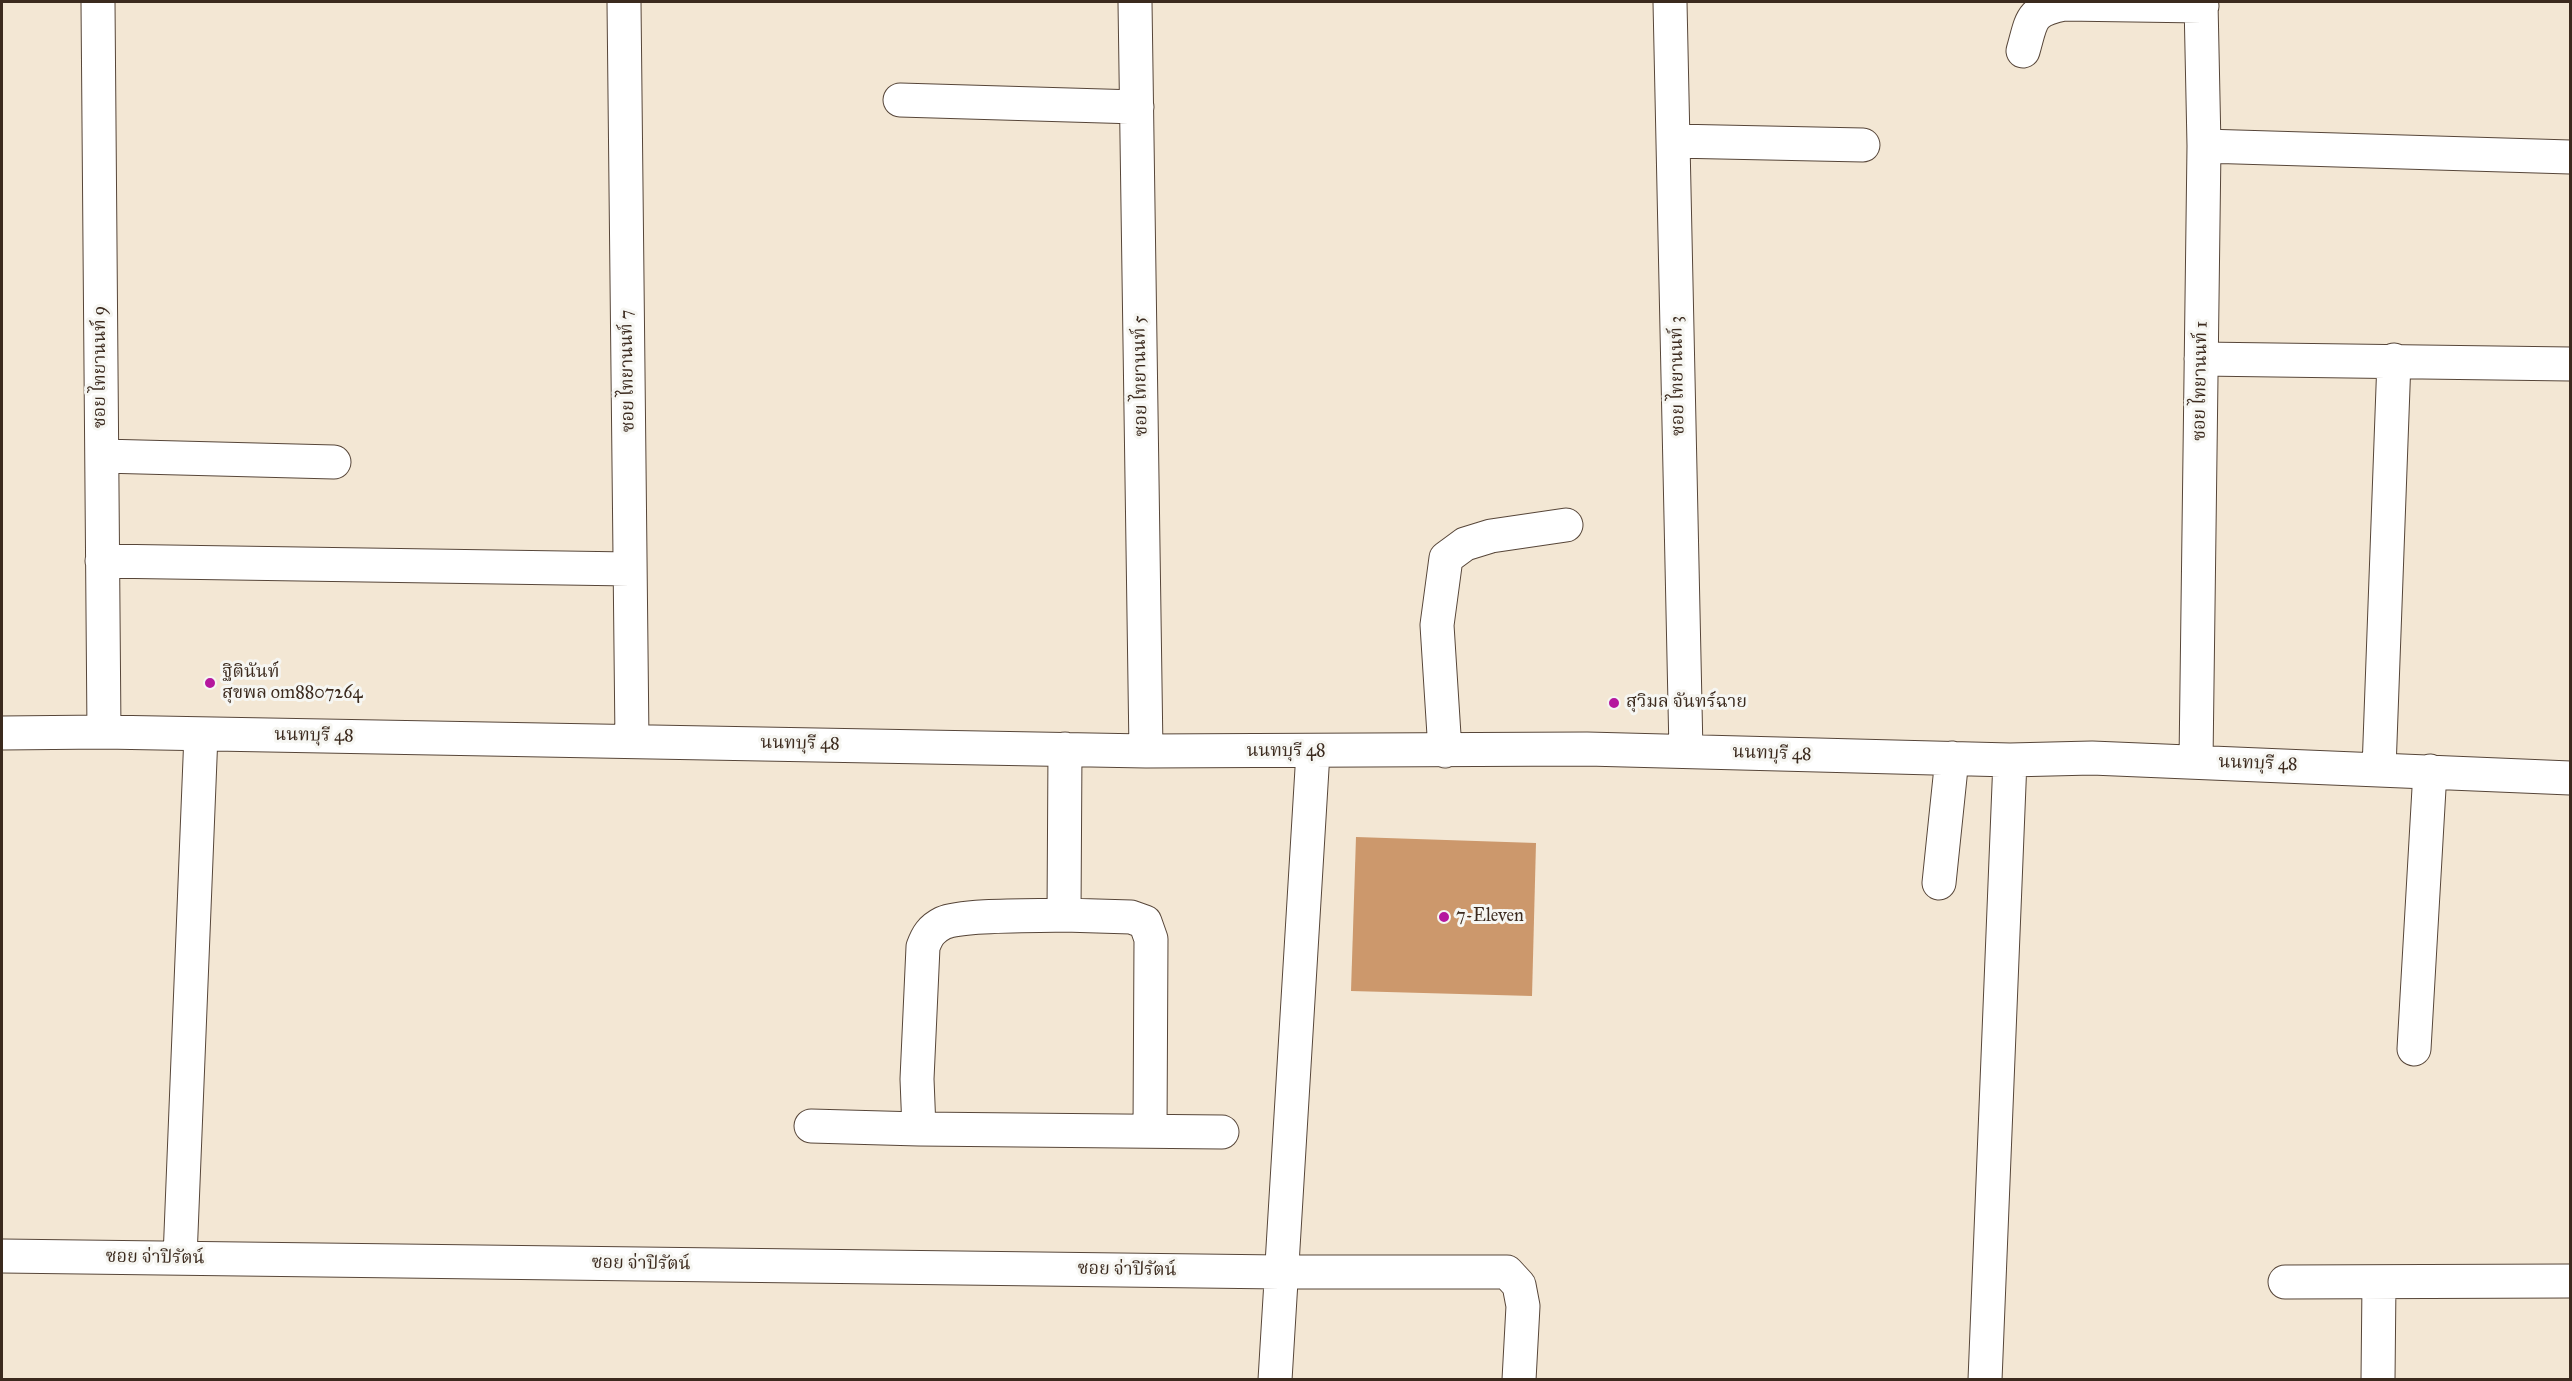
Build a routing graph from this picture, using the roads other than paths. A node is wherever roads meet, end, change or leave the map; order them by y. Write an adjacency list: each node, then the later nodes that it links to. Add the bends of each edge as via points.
1 (98, 2): 16 (street, ซอย ไทยานนท์ 9)
2 (624, 2): 20 (street, ซอย ไทยานนท์ 7)
3 (1135, 2): 8 (street, ซอย ไทยานนท์ 5)
4 (1671, 2): 9 (street, ซอย ไทยานนท์ 3)
5 (2202, 4): 6 (street, via 2045,7 2033,17); 11 (street, ซอย ไทยานนท์ 1)
6 (2023, 51)
7 (900, 100): 8 (street)
8 (1137, 107): 26 (street, ซอย ไทยานนท์ 5)
9 (1673, 141): 10 (street); 28 (street, ซอย ไทยานนท์ 3)
10 (1863, 145)
11 (2204, 146): 12 (street); 13 (street, ซอย ไทยานนท์ 1)
12 (2571, 157)
13 (2201, 359): 14 (street); 32 (street, ซอย ไทยานนท์ 1)
14 (2394, 360): 15 (street); 33 (street)
15 (2571, 364)
16 (102, 456): 17 (street); 19 (street, ซอย ไทยานนท์ 9)
17 (334, 462)
18 (1566, 525): 27 (street, via 1491,536 1466,544 1446,558 1437,625)
19 (102, 561): 20 (street); 21 (street, ซอย ไทยานนท์ 9)
20 (630, 569): 24 (street, ซอย ไทยานนท์ 7)
21 (104, 732): 22 (street, นนทบุรี 48); 23 (street, นนทบุรี 48)
22 (2, 733)
23 (201, 734): 24 (street, นนทบุรี 48); 44 (street)
24 (632, 741): 25 (street, นนทบุรี 48)
25 (1065, 749): 26 (street, นนทบุรี 48); 37 (street)
26 (1146, 751): 29 (street, นนทบุรี 48)
27 (1445, 751): 28 (street, นนทบุรี 48); 29 (street, นนทบุรี 48)
28 (1686, 751): 30 (street, นนทบุรี 48)
29 (1313, 752): 45 (street)
30 (1952, 759): 31 (street, นนทบุรี 48); 36 (street)
31 (2010, 760): 32 (street, นนทบุรี 48); 51 (street)
32 (2196, 761): 33 (street, นนทบุรี 48)
33 (2379, 769): 34 (street, นนทบุรี 48)
34 (2430, 771): 35 (street, นนทบุรี 48); 38 (street)
35 (2571, 778)
36 (1939, 883)
37 (1064, 915): 40 (street, via 944,922 929,932 922,947 916,1080); 41 (street, via 1145,922 1153,959)
38 (2414, 1049)
39 (811, 1126): 40 (street)
40 (919, 1129): 41 (street)
41 (1150, 1131): 42 (street)
42 (1222, 1132)
43 (2, 1256): 44 (street, ซอย จ่าปิรัตน์)
44 (180, 1258): 45 (street, ซอย จ่าปิรัตน์)
45 (1280, 1272): 49 (street); 50 (street, ซอย จ่าปิรัตน์, via 1507,1272 1520,1285 1523,1306)
46 (2571, 1281): 48 (street)
47 (2285, 1282): 48 (street)
48 (2379, 1282): 52 (street)
49 (1275, 1380)
50 (1519, 1380)
51 (1985, 1380)
52 (2378, 1380)

